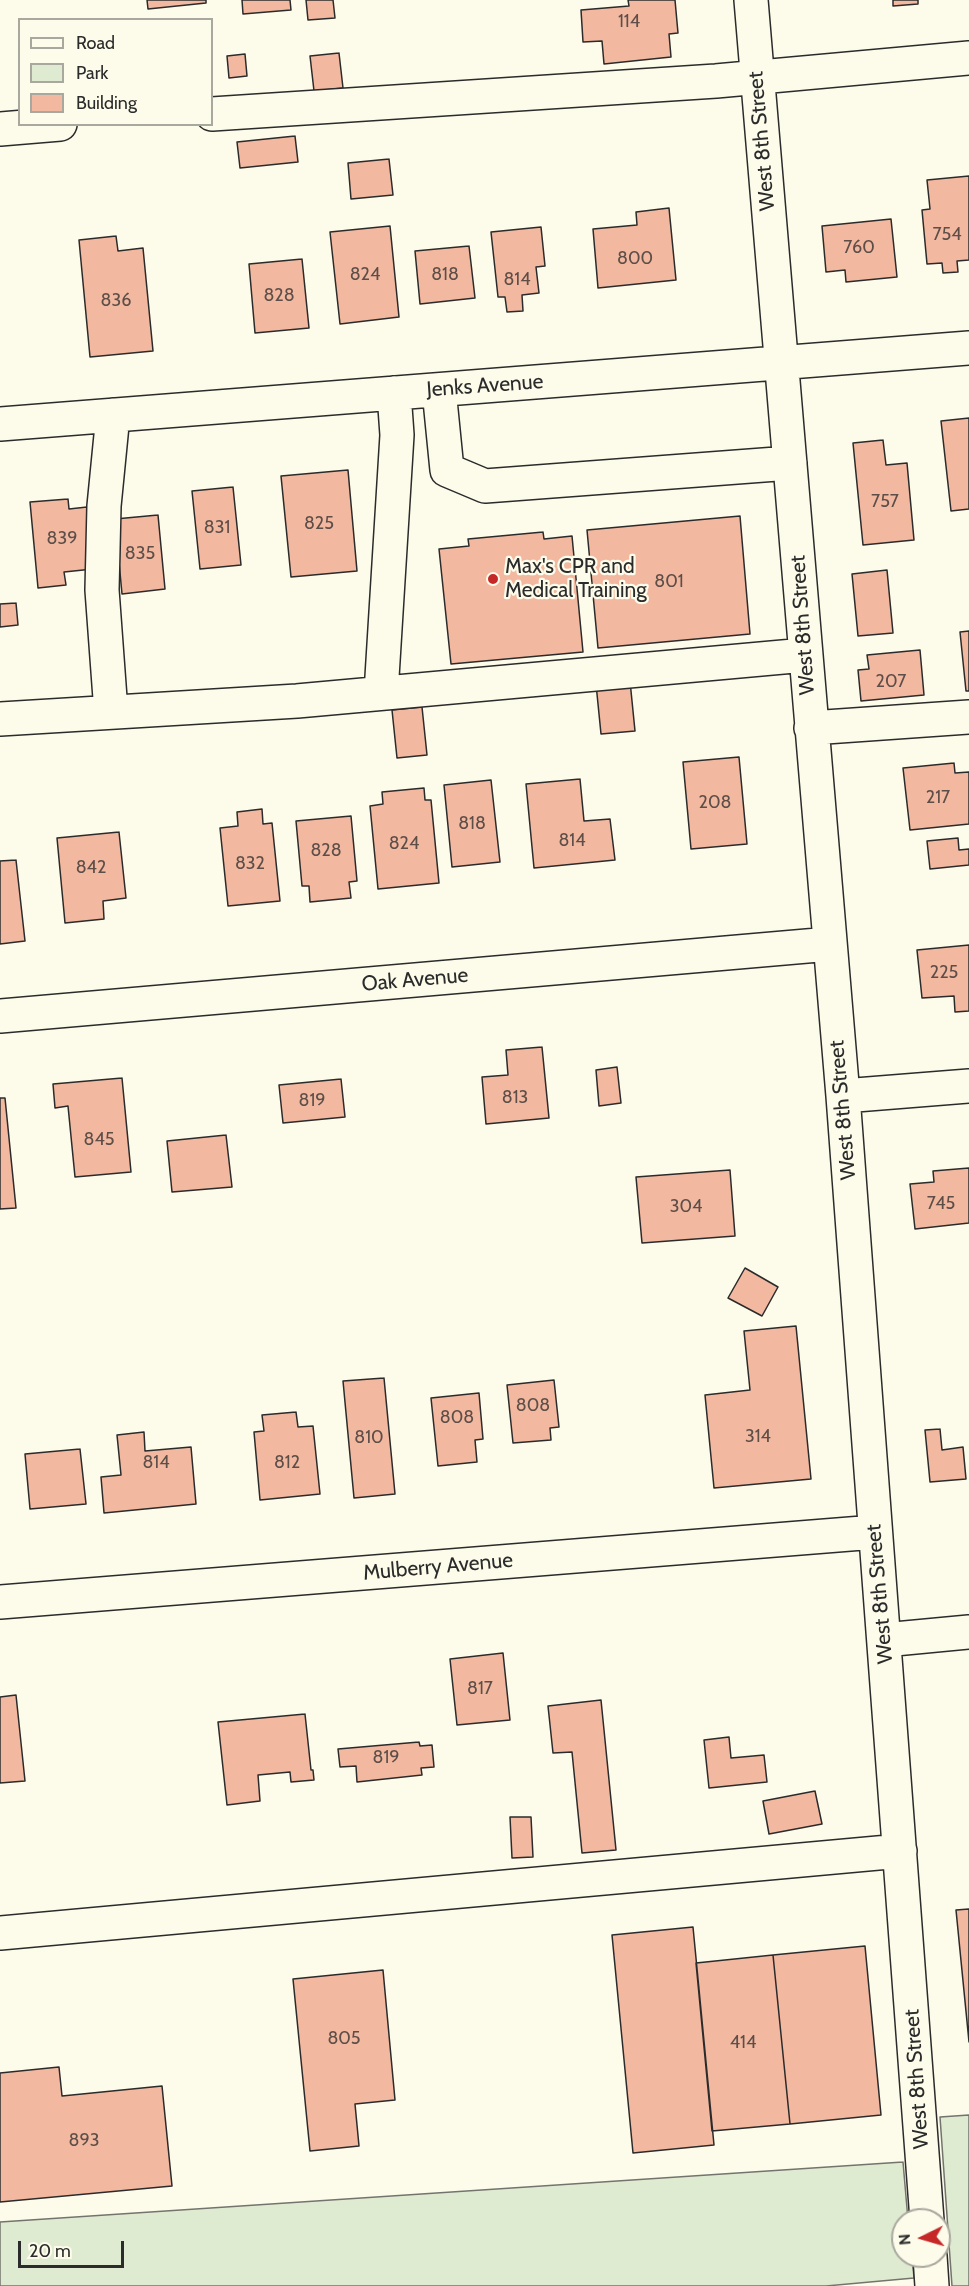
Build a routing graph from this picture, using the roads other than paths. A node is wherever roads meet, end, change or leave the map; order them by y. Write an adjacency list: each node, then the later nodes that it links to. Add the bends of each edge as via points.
1 (750, 0): 3 (street, West 8th Street)
2 (969, 58): 3 (street)
3 (756, 78): 4 (street); 8 (street, West 8th Street)
4 (213, 114)
5 (36, 126): 6 (street)
6 (0, 129)
7 (969, 348): 8 (street, Jenks Avenue)
8 (782, 363): 9 (street, Jenks Avenue); 13 (street, West 8th Street)
9 (439, 390): 10 (street, Jenks Avenue); 13 (street, via 447,470 485,486)
10 (394, 393): 11 (street, Jenks Avenue); 15 (street, via 398,435)
11 (113, 415): 12 (street, Jenks Avenue); 16 (street, via 104,506 102,590)
12 (0, 424)
13 (790, 463): 14 (street, West 8th Street)
14 (805, 655): 15 (street); 19 (street, West 8th Street)
15 (381, 693): 16 (street)
16 (111, 712): 18 (street)
17 (969, 717): 19 (street)
18 (0, 719)
19 (811, 728): 20 (street, West 8th Street)
20 (830, 944): 21 (street, Oak Avenue); 23 (street, West 8th Street)
21 (0, 1016)
22 (969, 1086): 23 (street)
23 (843, 1096): 24 (street, West 8th Street)
24 (875, 1532): 25 (street, Mulberry Avenue); 27 (street, West 8th Street)
25 (0, 1602)
26 (969, 1632): 27 (street)
27 (884, 1640): 28 (street, West 8th Street)
28 (900, 1851): 29 (street); 30 (street, West 8th Street)
29 (0, 1933)
30 (926, 2208)
31 (931, 2268): 32 (street)
32 (932, 2286)

